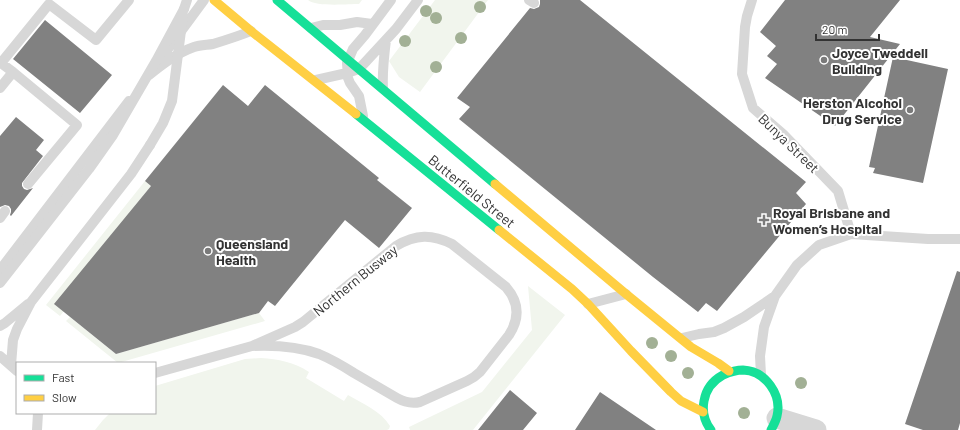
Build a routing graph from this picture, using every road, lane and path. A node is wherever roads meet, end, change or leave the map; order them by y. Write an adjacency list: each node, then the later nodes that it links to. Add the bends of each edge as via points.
1 (129, 0): 8 (lane, via 96,40)
2 (204, 0): 19 (lane)
3 (214, 0): 12 (street, Butterfield Street)
4 (277, 0): 11 (street, Butterfield Street)
5 (391, 0): 10 (lane)
6 (418, 0): 13 (lane)
7 (752, 0): 25 (lane, Bunya Street, via 745,26 742,74 753,108 783,134 838,191)
8 (47, 2): 15 (lane)
9 (186, 5): 28 (lane, bridge, via 109,141); 31 (lane, bridge, via 172,101 163,123 131,174)
10 (372, 24): 11 (lane, via 357,22); 14 (lane)
11 (310, 28): 14 (street, Butterfield Street)
12 (251, 31): 19 (lane, via 178,54); 20 (street, Butterfield Street)
13 (386, 40): 16 (lane); 22 (lane, via 382,70)
14 (348, 59): 16 (street, Butterfield Street); 18 (lane)
15 (1, 63): 17 (lane)
16 (359, 69): 18 (lane); 22 (street, Butterfield Street)
17 (13, 72): 21 (lane); 24 (lane, via 77,124)
18 (347, 73): 20 (lane); 23 (lane, via 350,84 359,96)
19 (149, 75): 27 (lane)
20 (314, 80): 23 (street, Butterfield Street)
21 (0, 88)
22 (383, 89): 29 (street, Butterfield Street)
23 (365, 122): 32 (street, Butterfield Street)
24 (28, 184)
25 (851, 234): 26 (lane); 30 (lane, via 819,245 797,265)
26 (960, 239)
27 (0, 270)
28 (0, 283)
29 (626, 294): 32 (lane); 34 (street, Butterfield Street)
30 (775, 296): 34 (lane, via 724,328); 40 (lane, via 764,327 760,356)
31 (31, 302): 33 (lane); 37 (lane, via 13,340)
32 (588, 304): 41 (street, Butterfield Street, via 671,392 681,401)
33 (0, 326)
34 (680, 338): 38 (street, Butterfield Street, via 700,354)
35 (252, 346): 35 (lane, Northern Busway, via 299,325 396,246 415,237 434,237 452,244 506,287 515,302 517,315 513,328 480,372 467,381 414,403 402,401 319,354 286,346); 39 (lane, Northern Busway)
36 (0, 356): 37 (lane)
37 (14, 368)
38 (729, 371): 40 (street, via 751,371); 41 (street, via 708,387)
39 (156, 373)
40 (761, 375): 43 (street, via 769,382 778,398 779,408)
41 (703, 412): 45 (street)
42 (38, 414): 44 (lane)
43 (774, 424): 46 (street)
44 (37, 430)
45 (711, 430)
46 (816, 430)

